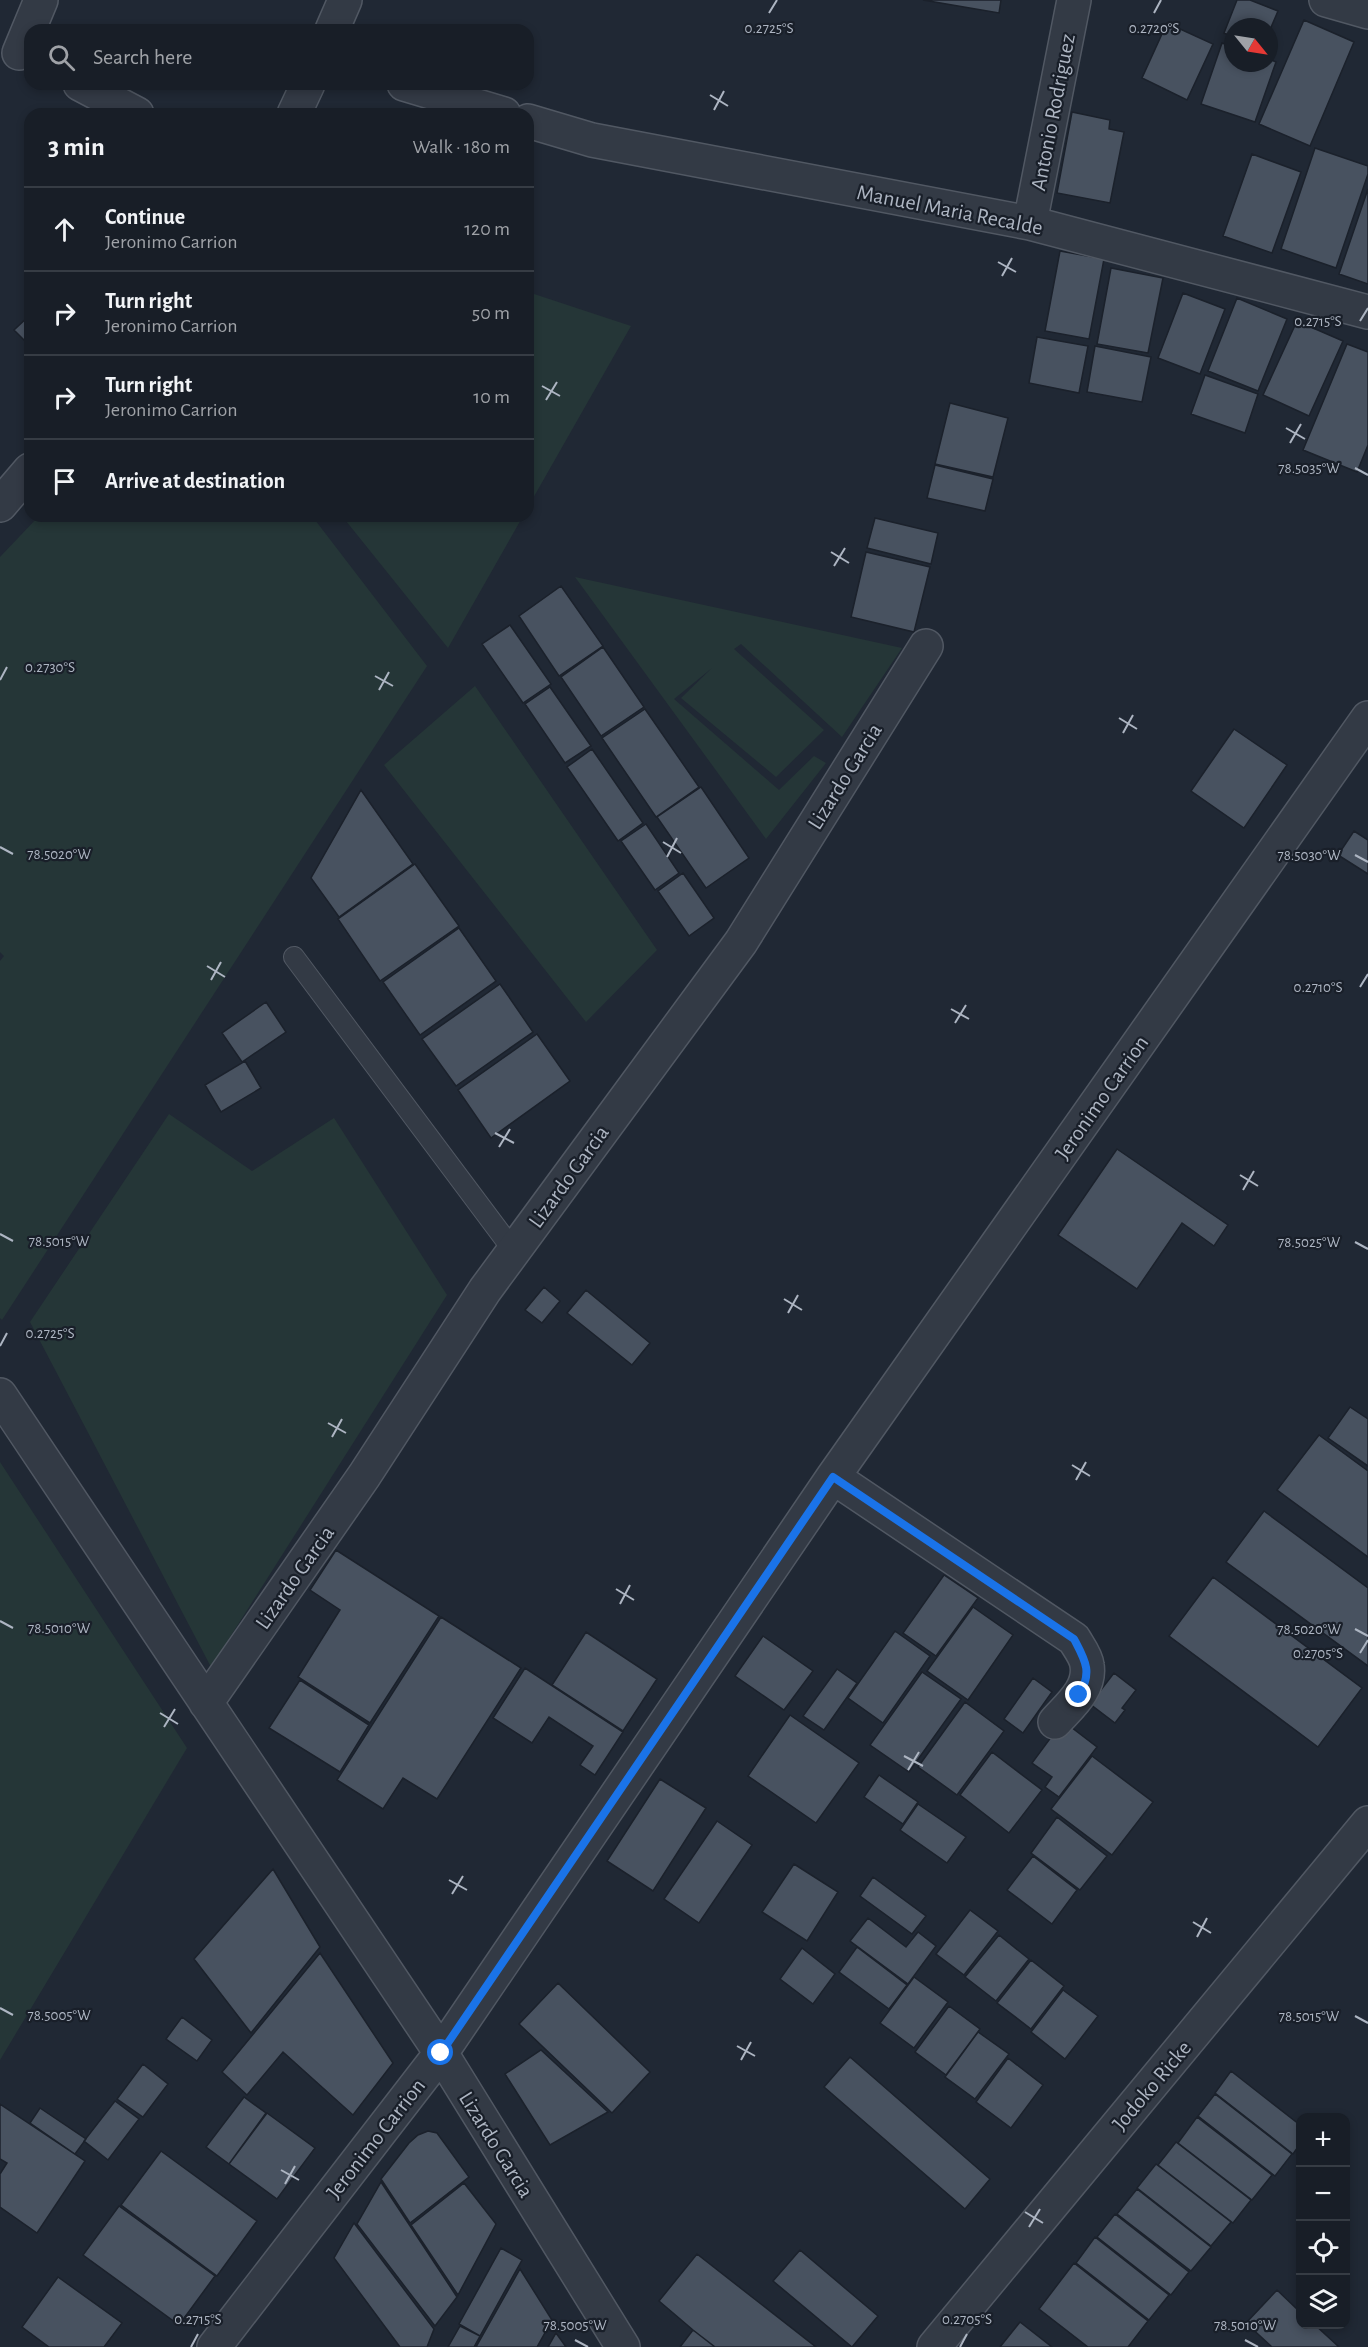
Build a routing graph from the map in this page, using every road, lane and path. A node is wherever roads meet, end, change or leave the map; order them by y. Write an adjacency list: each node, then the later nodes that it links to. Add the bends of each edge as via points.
1 (41, 0): 6 (street)
2 (345, 0): 7 (street)
3 (1074, 0): 17 (street, Antonio Rodriguez)
4 (1326, 0): 5 (street)
5 (1368, 12)
6 (29, 24)
7 (335, 24)
8 (24, 35): 9 (street)
9 (16, 51)
10 (91, 90): 13 (street)
11 (305, 90): 14 (street)
12 (424, 90): 15 (street)
13 (126, 108)
14 (297, 108)
15 (484, 108)
16 (534, 123): 17 (street, Manuel Maria Recalde, via 592,140)
17 (1030, 223): 18 (street, Manuel Maria Recalde)
18 (1368, 312)
19 (24, 477): 20 (street)
20 (0, 505)
21 (926, 646): 24 (street, Lizardo Garcia, via 741,942)
22 (1368, 718): 26 (street, Jeronimo Carrion)
23 (294, 957): 24 (lane)
24 (513, 1250): 27 (street, Lizardo Garcia, via 364,1476)
25 (0, 1395): 27 (street, Lizardo Garcia)
26 (833, 1477): 28 (street, via 1074,1639 1087,1664 1086,1684); 30 (street, Jeronimo Carrion)
27 (206, 1703): 30 (street, Lizardo Garcia)
28 (1055, 1722)
29 (1368, 1823): 33 (street, Jodoko Ricke)
30 (441, 2053): 31 (street, Jeronimo Carrion); 32 (street, Lizardo Garcia)
31 (214, 2347)
32 (622, 2347)
33 (934, 2347)

